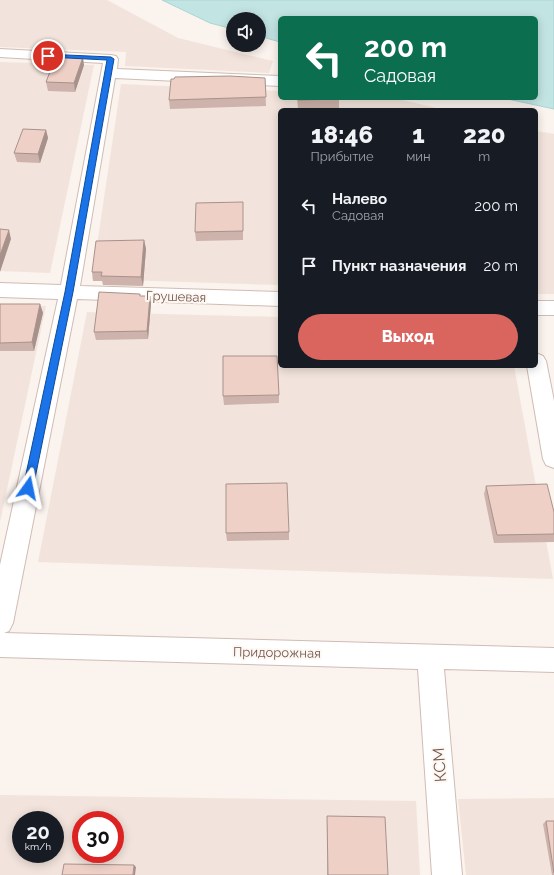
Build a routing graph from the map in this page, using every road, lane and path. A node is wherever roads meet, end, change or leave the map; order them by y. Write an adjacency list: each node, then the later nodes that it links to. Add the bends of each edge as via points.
1 (0, 53): 2 (street)
2 (109, 66): 3 (street); 5 (street)
3 (278, 80)
4 (0, 290): 5 (street, Грушевая)
5 (69, 292): 6 (street, Грушевая); 11 (street)
6 (278, 299)
7 (538, 308): 8 (street)
8 (554, 308)
9 (537, 368): 10 (street)
10 (554, 459)
11 (0, 623)
12 (0, 645): 13 (street, Придорожная)
13 (430, 656): 14 (street, Придорожная); 15 (street, КСМ)
14 (554, 660)
15 (447, 875)

